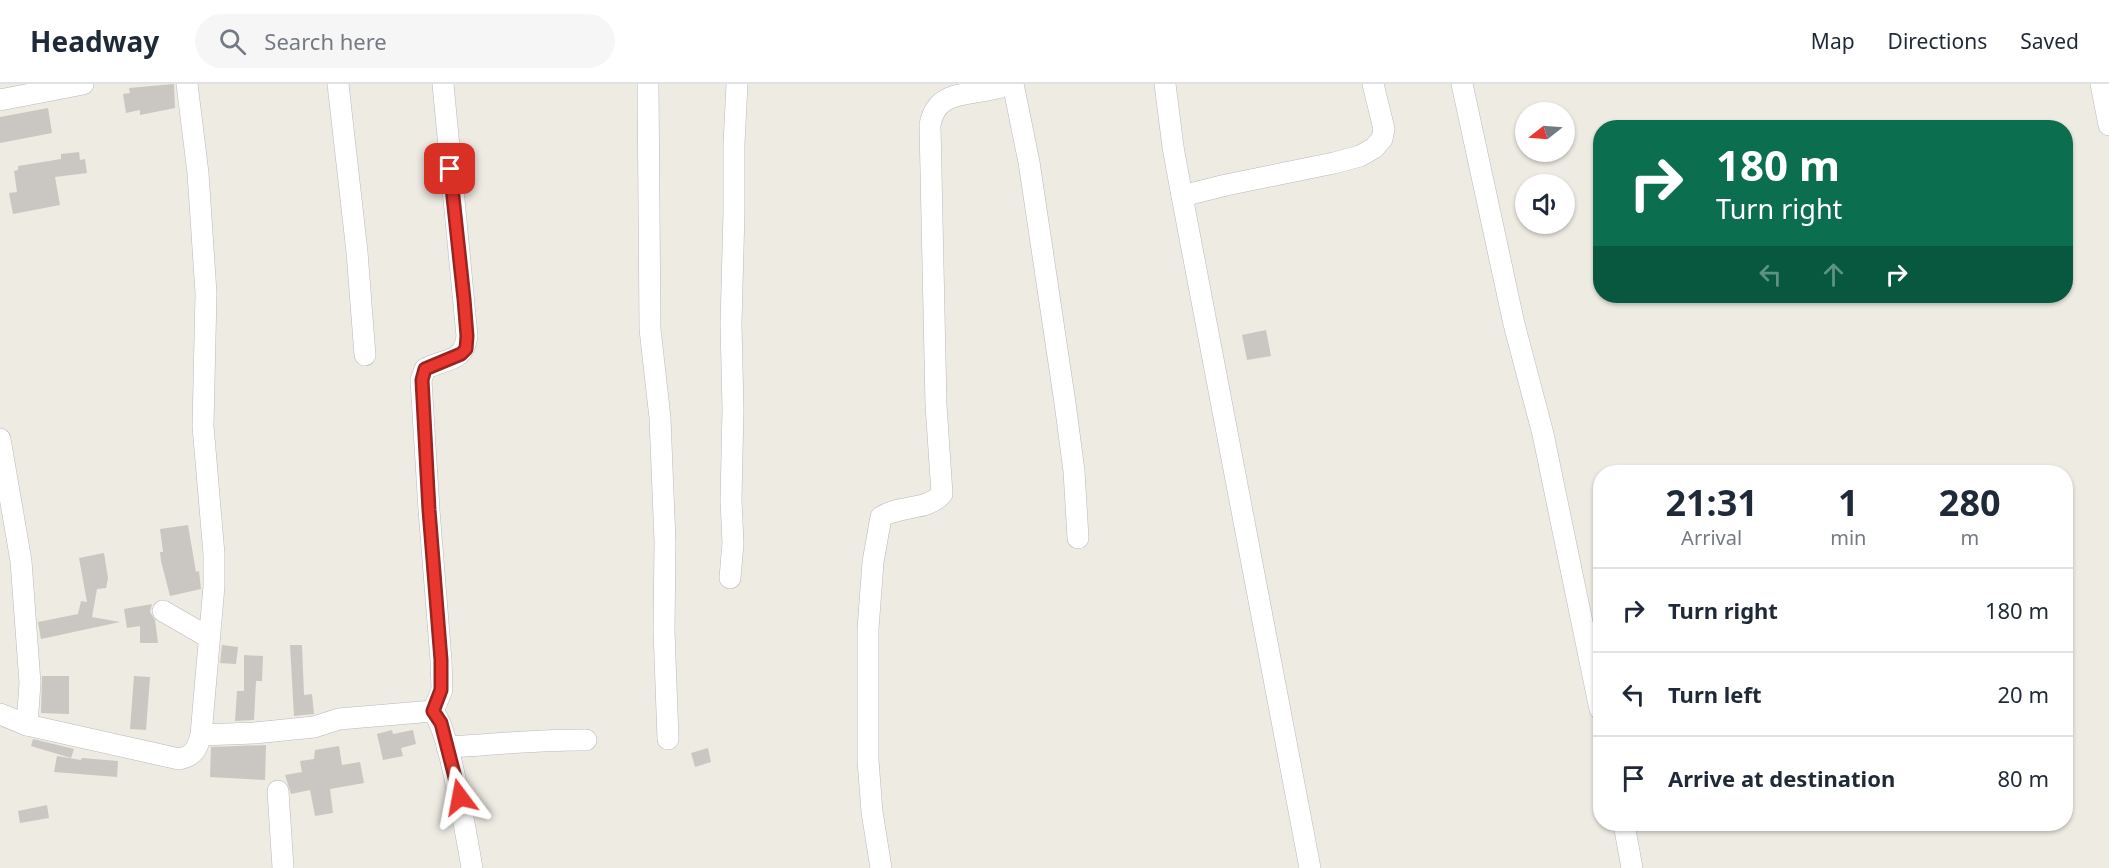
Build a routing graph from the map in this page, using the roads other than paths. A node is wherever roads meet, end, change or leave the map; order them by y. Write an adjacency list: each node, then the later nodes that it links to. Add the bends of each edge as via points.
1 (83, 84): 13 (street)
2 (186, 84): 21 (street, via 198,173 206,294 203,426 214,554)
3 (338, 84): 16 (street)
4 (443, 84): 23 (street, via 467,336 466,349 461,354 425,369 422,380 441,660 441,690)
5 (648, 84): 28 (street, via 650,329 660,418)
6 (737, 84): 19 (street)
7 (1008, 84): 34 (street, via 950,98 932,113 930,125 936,405 942,494 936,500 881,518 873,562 868,760)
8 (1013, 84): 18 (street, via 1029,162 1065,403)
9 (1165, 84): 15 (street)
10 (1373, 84): 15 (street, via 1384,129 1374,148 1334,163)
11 (1462, 84): 22 (street, via 1514,324 1543,434)
12 (2101, 84): 14 (street)
13 (0, 100)
14 (2109, 125)
15 (1182, 196): 35 (street)
16 (365, 355)
17 (0, 439): 25 (street, via 22,572 30,683)
18 (1078, 538)
19 (730, 578)
20 (163, 611): 21 (street)
21 (208, 637): 26 (street)
22 (1593, 675)
23 (433, 711): 26 (street, via 339,719 314,728); 29 (street, via 441,723)
24 (0, 714): 25 (street)
25 (27, 725): 26 (street, via 179,759 196,751)
26 (201, 735)
27 (586, 740): 29 (street, via 546,739)
28 (668, 740)
29 (447, 747): 33 (street)
30 (278, 791): 32 (street)
31 (1625, 831): 36 (street)
32 (283, 868)
33 (472, 868)
34 (881, 868)
35 (1310, 868)
36 (1632, 868)

